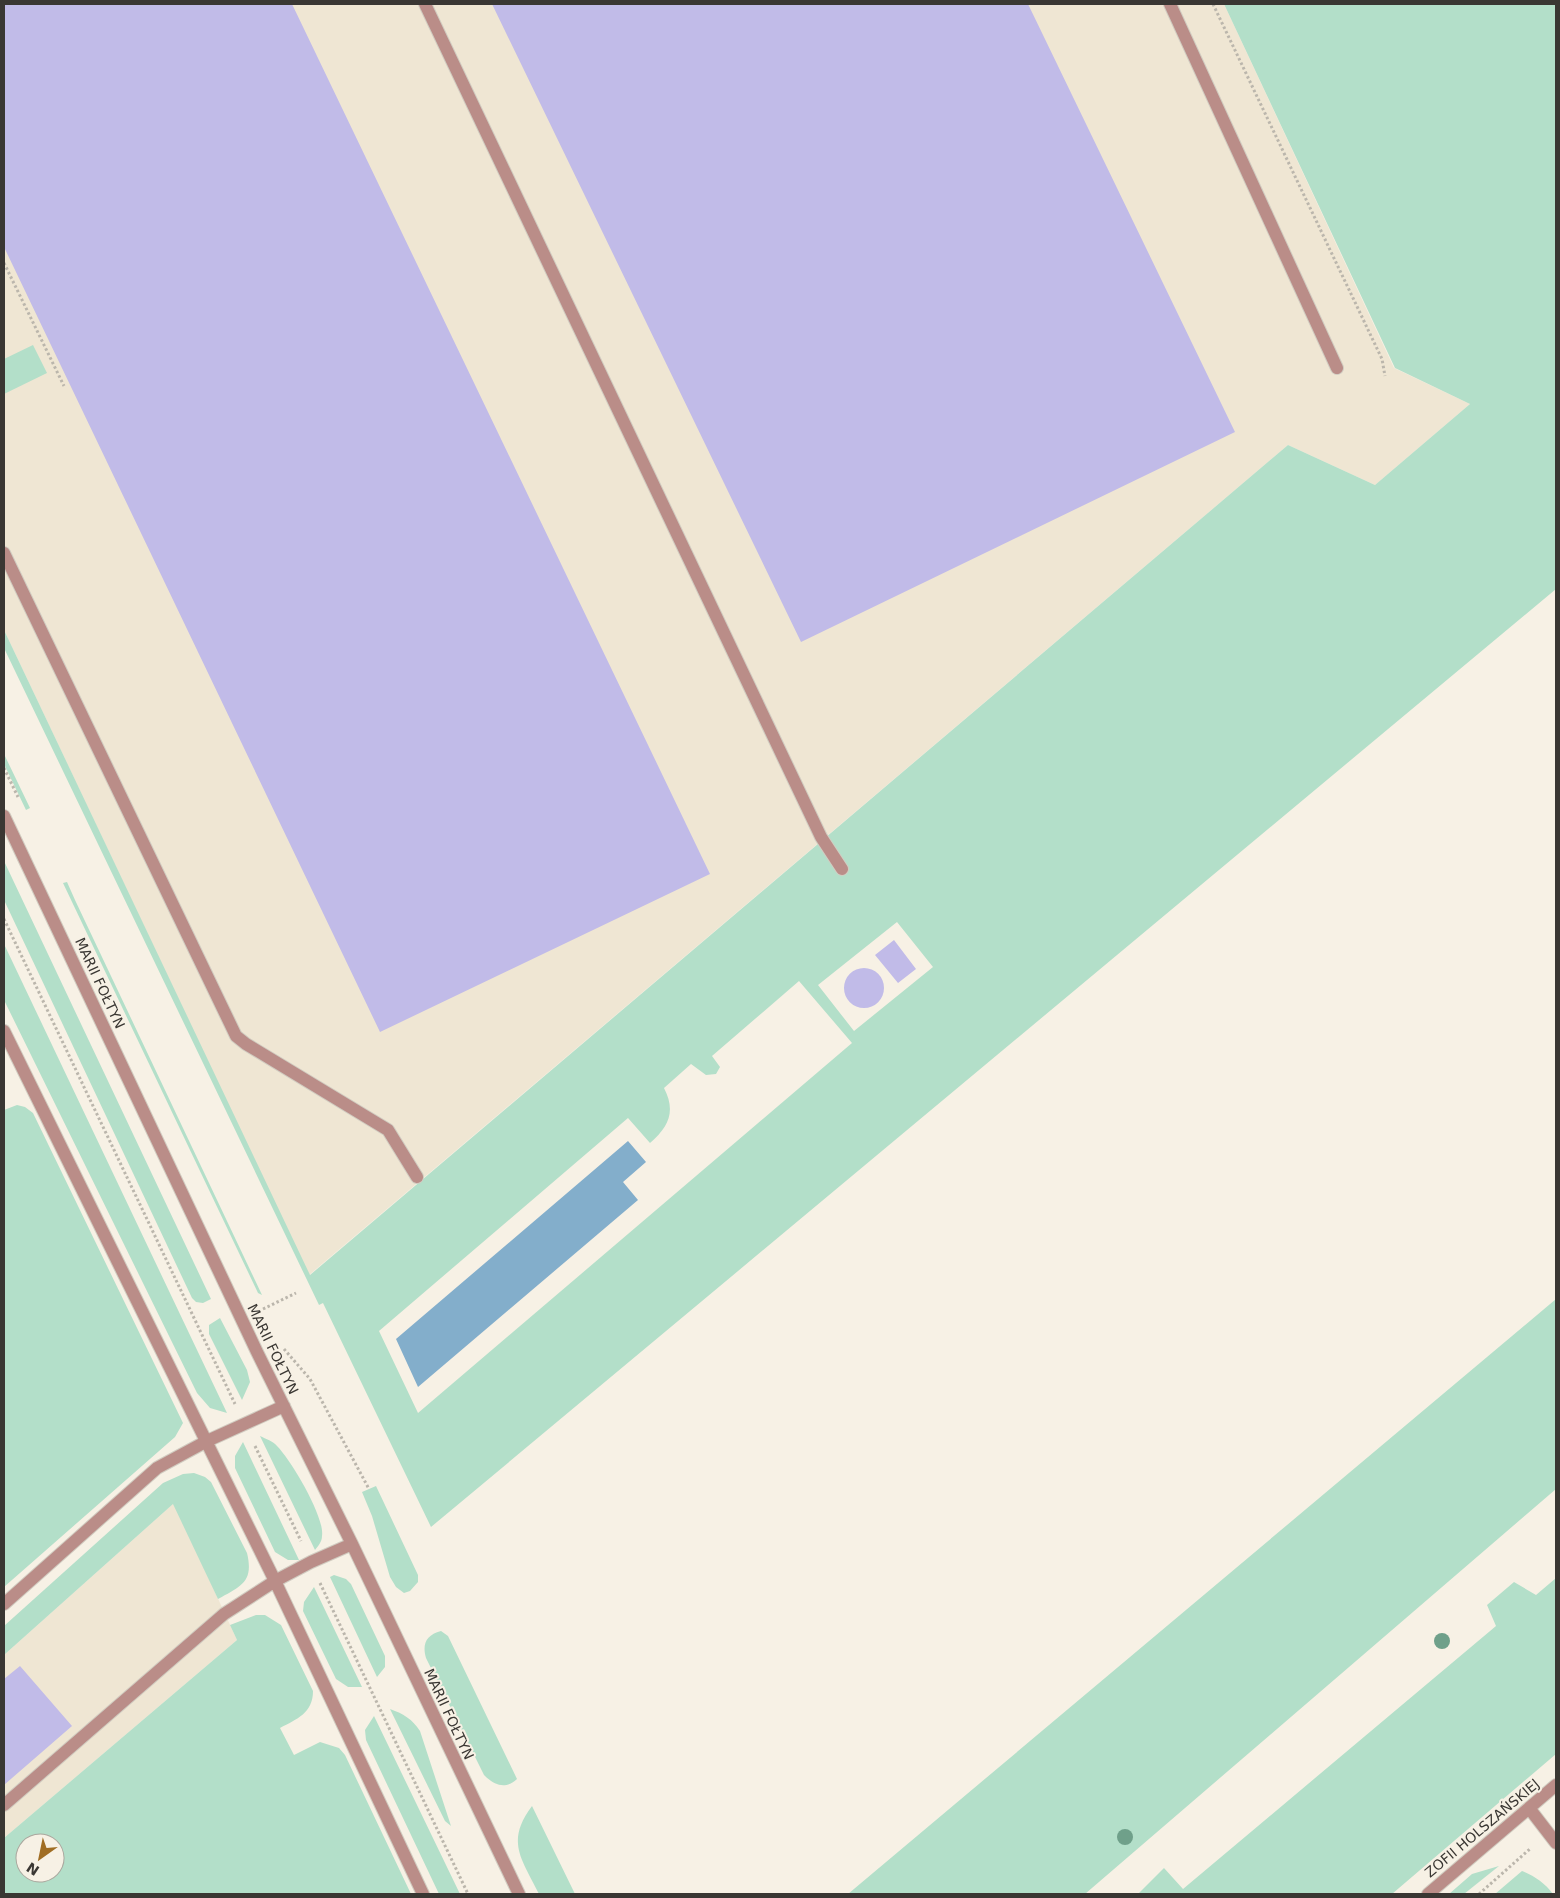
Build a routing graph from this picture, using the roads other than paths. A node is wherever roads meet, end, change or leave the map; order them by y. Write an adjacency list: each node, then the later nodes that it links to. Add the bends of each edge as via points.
1 (425, 4): 6 (street, via 821,837)
2 (1170, 4): 3 (street)
3 (1336, 368)
4 (4, 553): 8 (street, via 236,1036 388,1130)
5 (4, 816): 9 (street, MARII FOŁTYN)
6 (842, 869)
7 (4, 1031): 10 (street)
8 (417, 1177)
9 (284, 1406): 10 (street); 11 (street, MARII FOŁTYN)
10 (207, 1441): 12 (street); 13 (street, via 157,1468)
11 (352, 1544): 12 (street); 19 (street, MARII FOŁTYN)
12 (275, 1581): 15 (street, via 224,1614); 18 (street)
13 (4, 1604)
14 (1556, 1785): 16 (street, ZOFII HOLSZAŃSKIEJ)
15 (4, 1805)
16 (1529, 1808): 17 (street); 20 (street, ZOFII HOLSZAŃSKIEJ)
17 (1552, 1838)
18 (423, 1894)
19 (519, 1894)
20 (1428, 1894)

